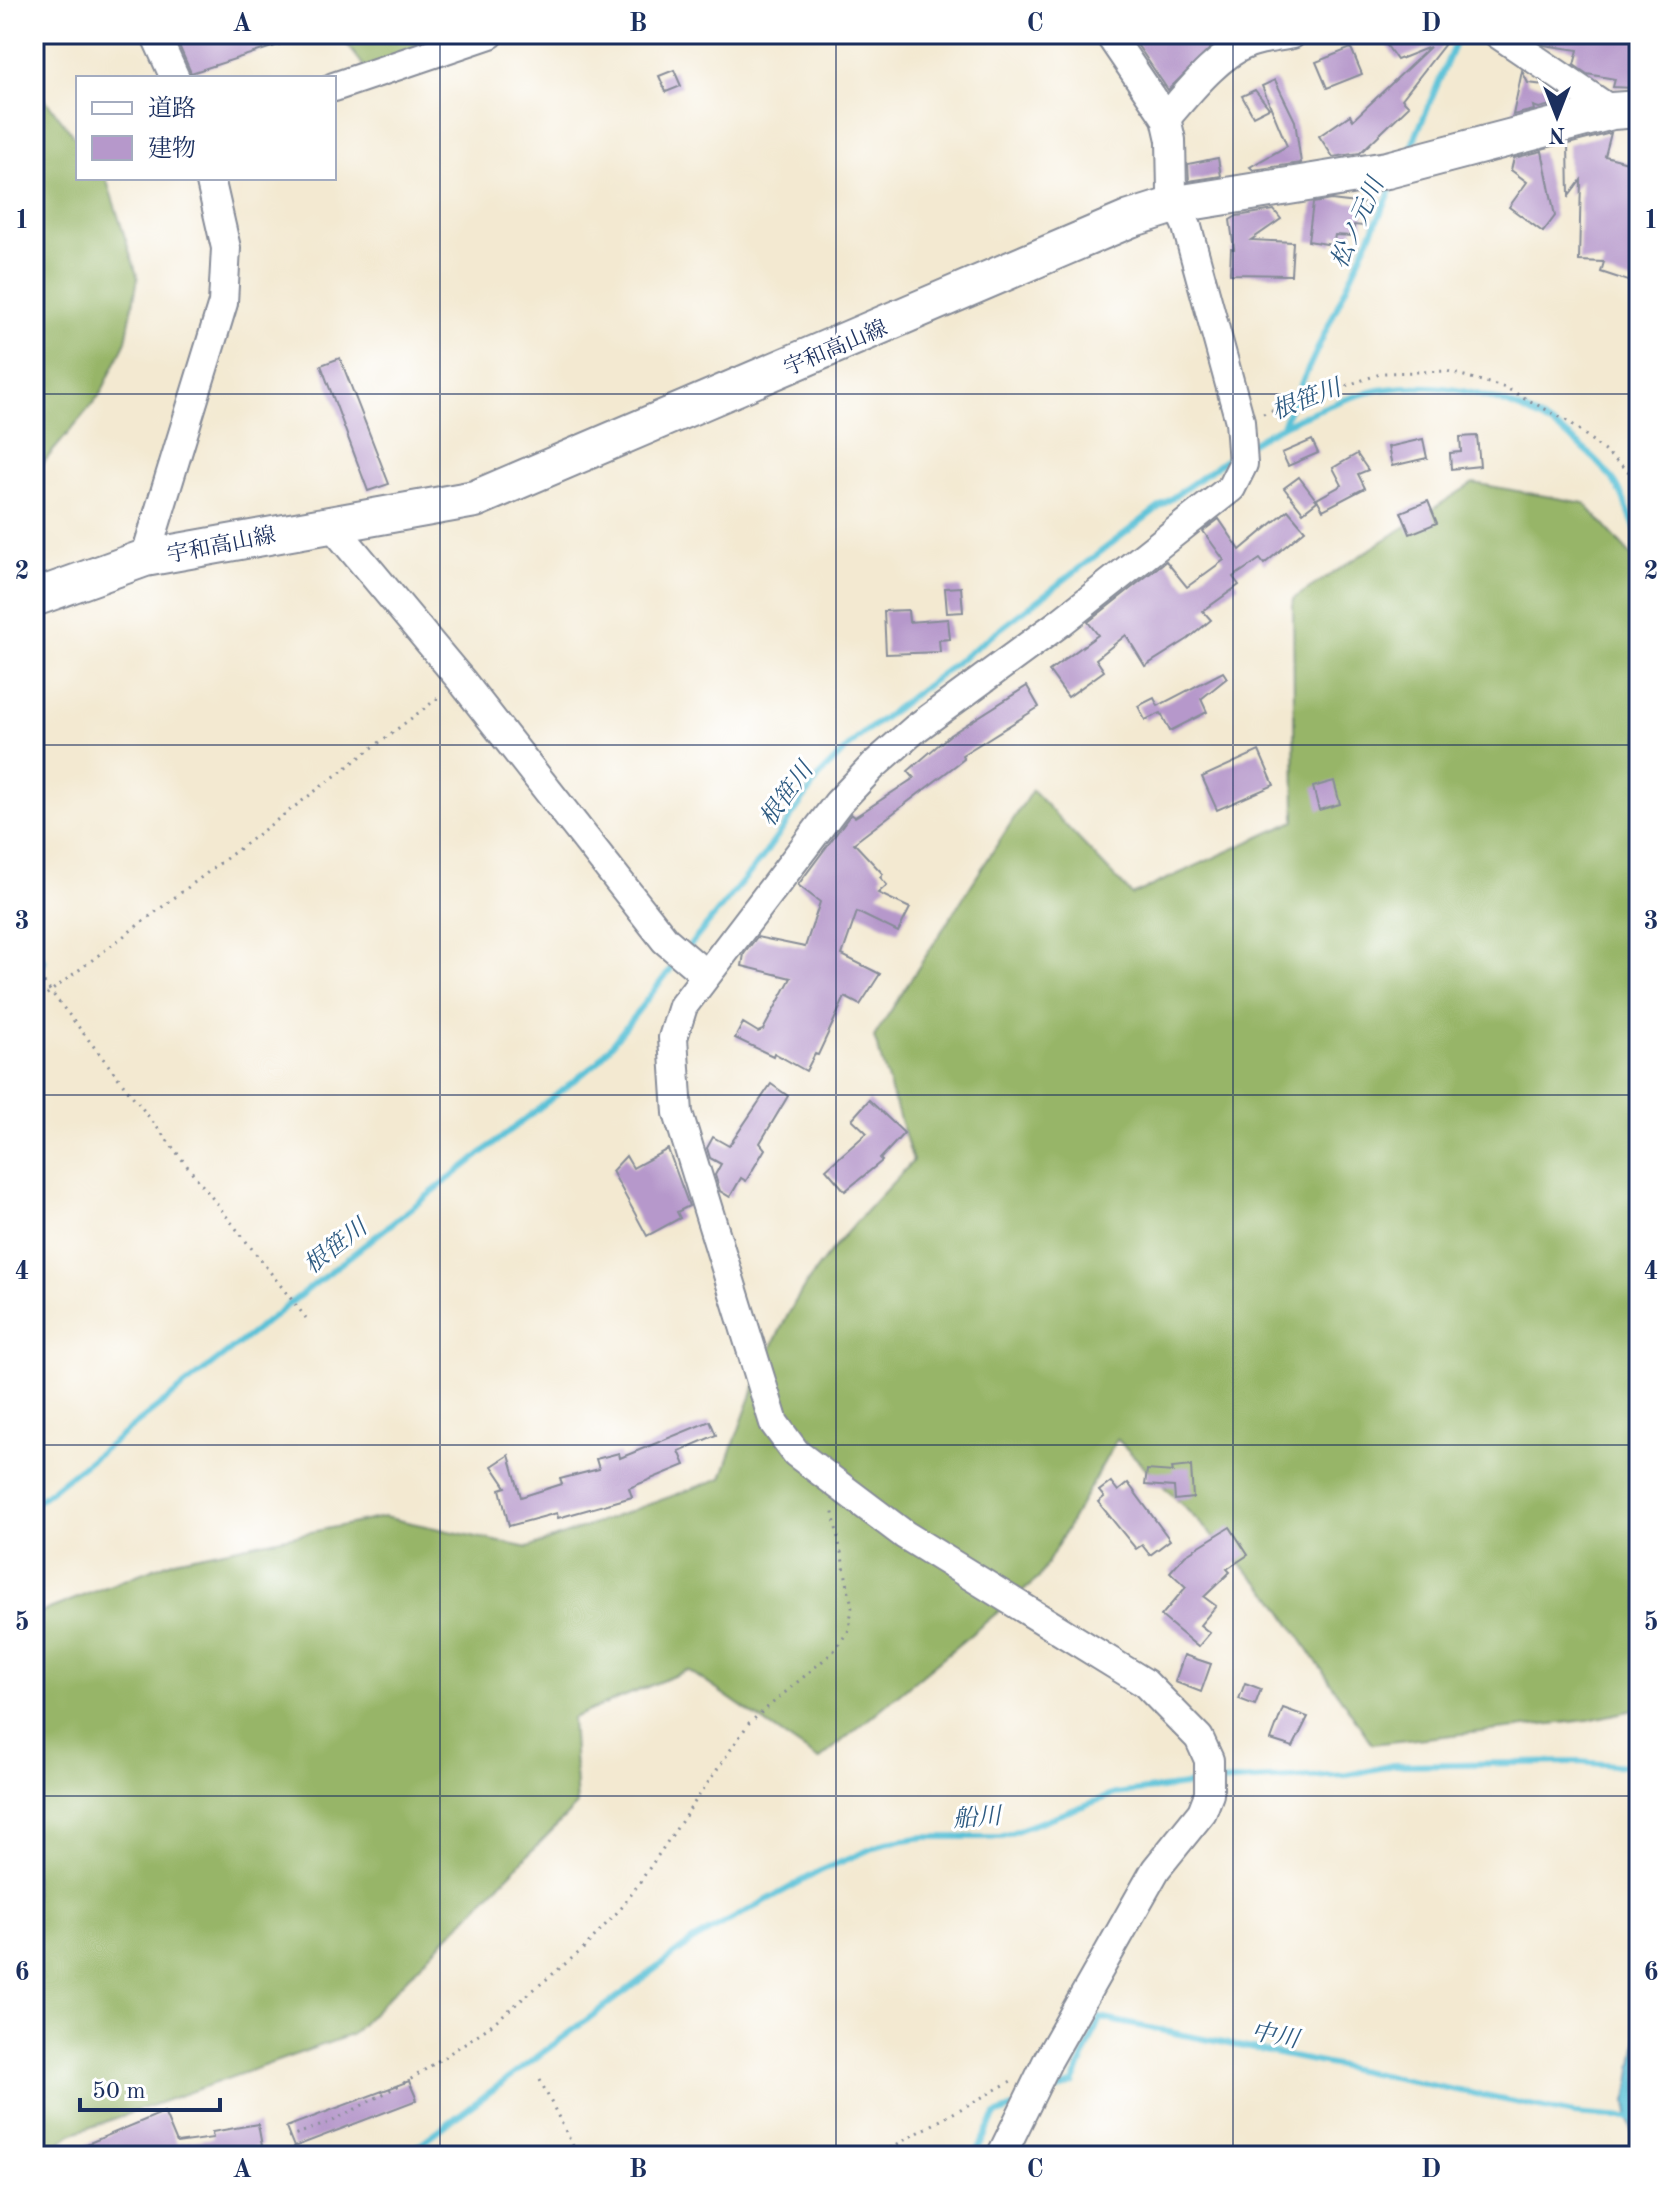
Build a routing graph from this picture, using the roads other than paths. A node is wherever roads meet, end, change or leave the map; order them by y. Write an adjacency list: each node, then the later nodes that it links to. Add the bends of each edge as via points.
1 (155, 34): 6 (street)
2 (490, 34): 7 (street)
3 (1109, 34): 9 (street)
4 (1292, 34): 9 (street, via 1249,43 1234,52)
5 (1498, 34): 8 (street)
6 (174, 76)
7 (336, 86)
8 (1626, 110): 11 (main road, 宇和高山線, via 1402,166)
9 (1166, 118): 11 (street)
10 (210, 180): 13 (street, via 226,248 223,303)
11 (1177, 204): 12 (main road, 宇和高山線, via 1130,219 475,499); 15 (street, via 1242,428 1243,464 1231,488 873,766)
12 (331, 524): 13 (main road, 宇和高山線); 15 (street, via 673,947)
13 (145, 558): 14 (main road, 宇和高山線)
14 (34, 598)
15 (701, 972): 16 (street, via 673,1038 678,1113 774,1423 796,1453 905,1535 1145,1683 1199,1738 1209,1760 1209,1794 1202,1812 1156,1869 1048,2060)
16 (1001, 2156)

